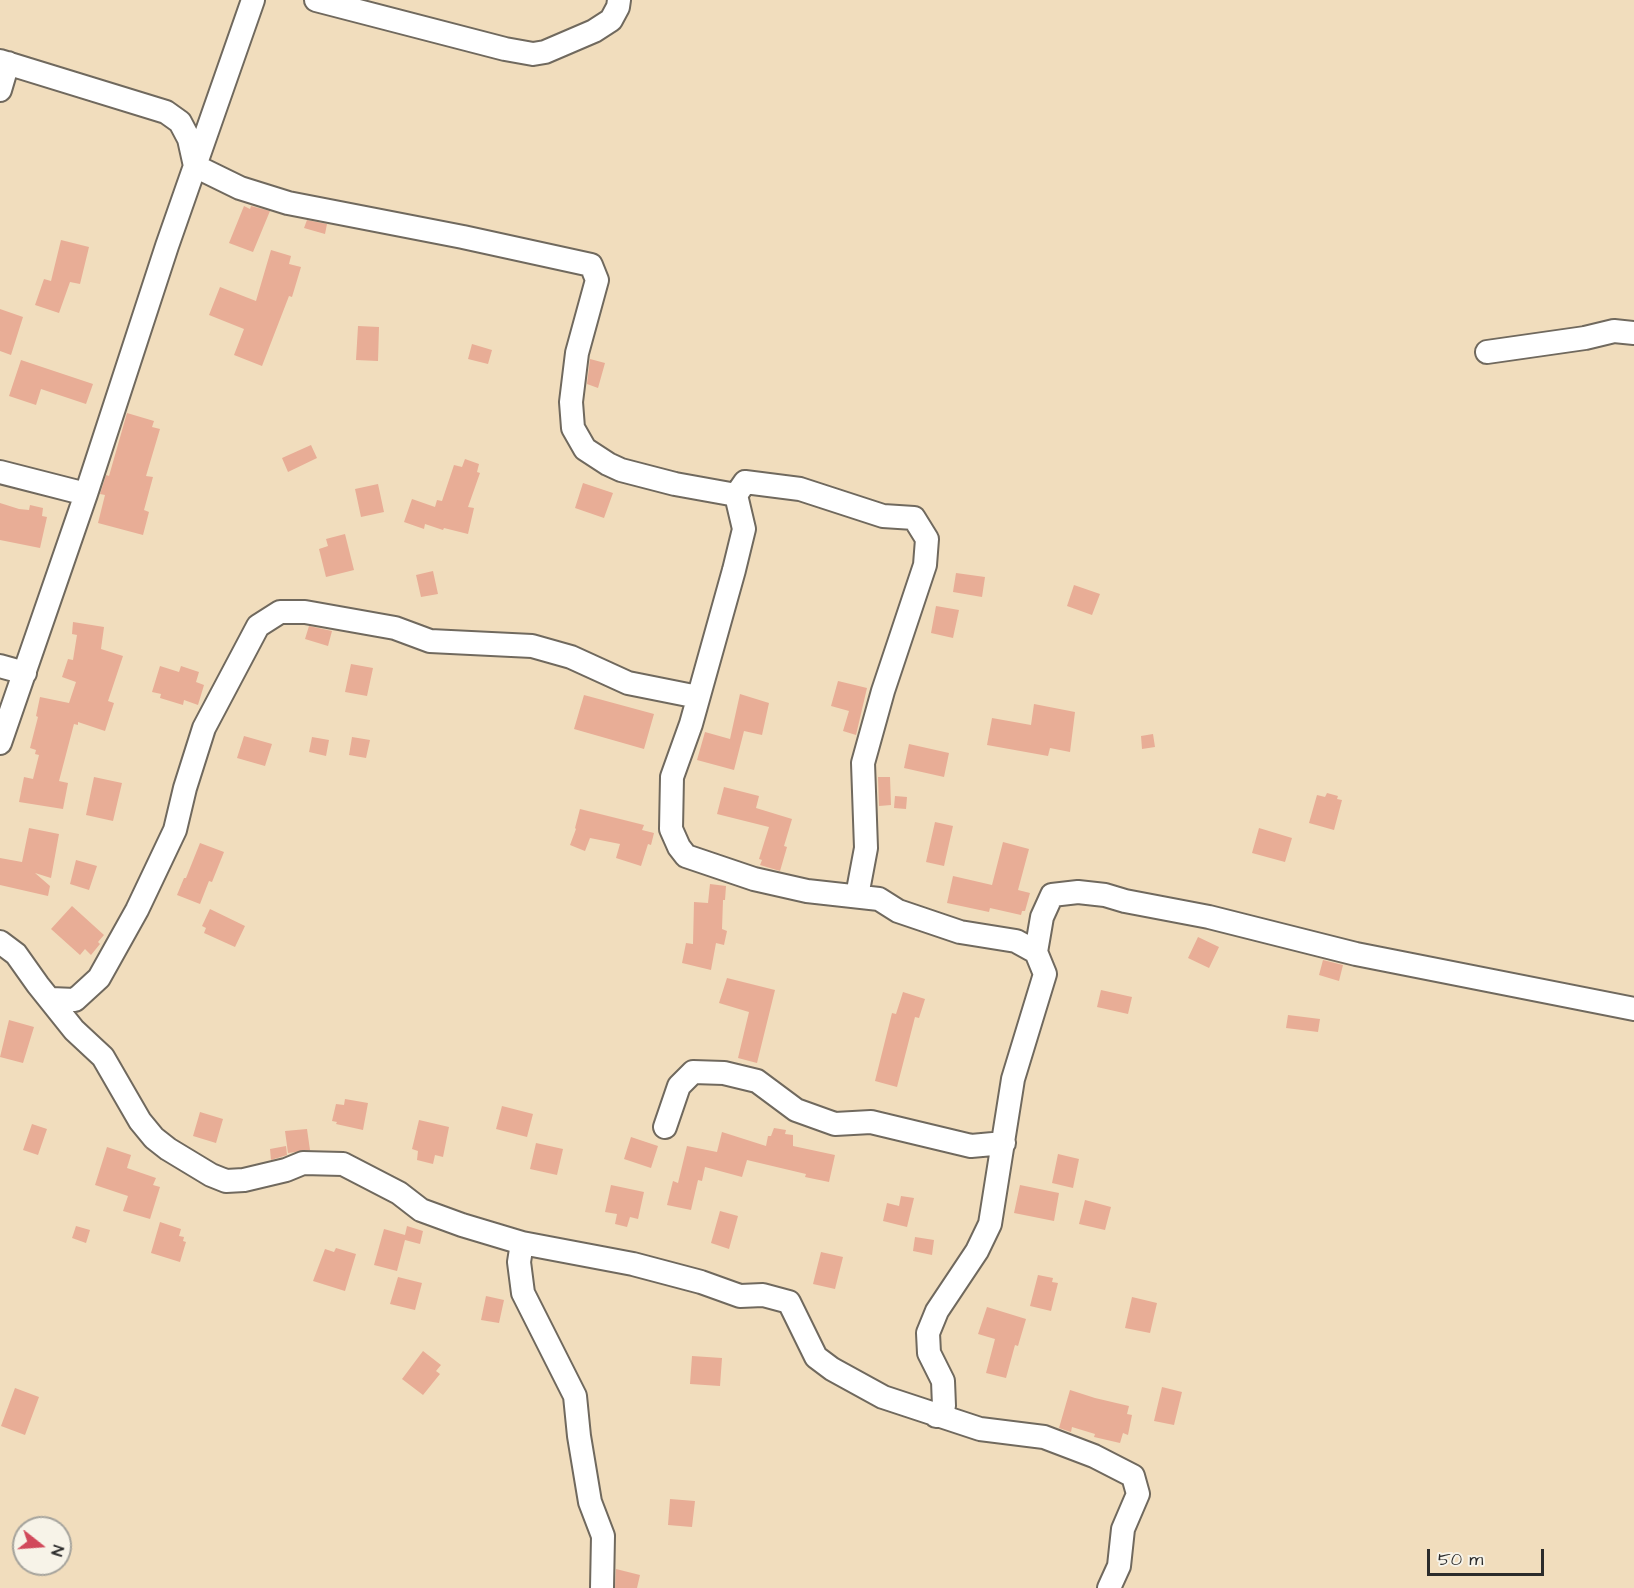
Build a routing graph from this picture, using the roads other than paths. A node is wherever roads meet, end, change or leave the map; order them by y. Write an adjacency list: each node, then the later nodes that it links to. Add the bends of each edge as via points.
1 (253, 0): 6 (street)
2 (316, 0): 3 (street, via 532,54 594,31 611,20)
3 (619, 0)
4 (4, 62): 5 (street); 6 (street, via 166,112 180,122)
5 (0, 90)
6 (195, 166): 10 (street); 11 (street, via 240,188 288,203 591,265 597,280 577,353 571,402 573,428 585,449 621,470)
7 (1634, 333): 8 (street, via 1614,331)
8 (1487, 352)
9 (0, 472): 10 (street)
10 (86, 494): 13 (street)
11 (736, 495): 14 (street, via 744,529); 16 (street, via 745,482 800,489 883,516 914,518 927,539 925,565 863,764 867,848)
12 (0, 666): 13 (street)
13 (25, 673): 15 (street)
14 (699, 697): 16 (street, via 672,777 671,829 686,856 754,879 807,891); 19 (street, via 628,683 571,657 532,646 430,641 394,627 305,612 280,612 258,626 204,728 175,830 99,978 75,1000)
15 (0, 743)
16 (857, 896): 18 (street, via 879,899 898,911 960,932 1016,941)
17 (0, 942): 19 (street, via 16,954)
18 (1036, 952): 20 (street, via 1042,917 1052,895 1078,892 1209,917 1356,954); 22 (street, via 1046,974 1013,1080)
19 (51, 999): 23 (street, via 74,1030 103,1057 154,1138 211,1175 226,1181 244,1180 303,1163 343,1164 399,1193 421,1210)
20 (1634, 1009)
21 (665, 1127): 22 (street, via 679,1086 693,1072 724,1073 757,1081 796,1110 835,1124 871,1122 971,1146)
22 (1004, 1143): 24 (street, via 990,1224 937,1311 928,1333 929,1353 943,1380 944,1406)
23 (522, 1243): 24 (street, via 633,1264 740,1296 763,1295 789,1302 816,1357 883,1397); 25 (street, via 519,1262 523,1293 575,1396 590,1502 603,1536)
24 (936, 1416): 26 (street, via 980,1429 1044,1437 1133,1476 1138,1494 1123,1529 1119,1566)
25 (602, 1588)
26 (1109, 1588)

